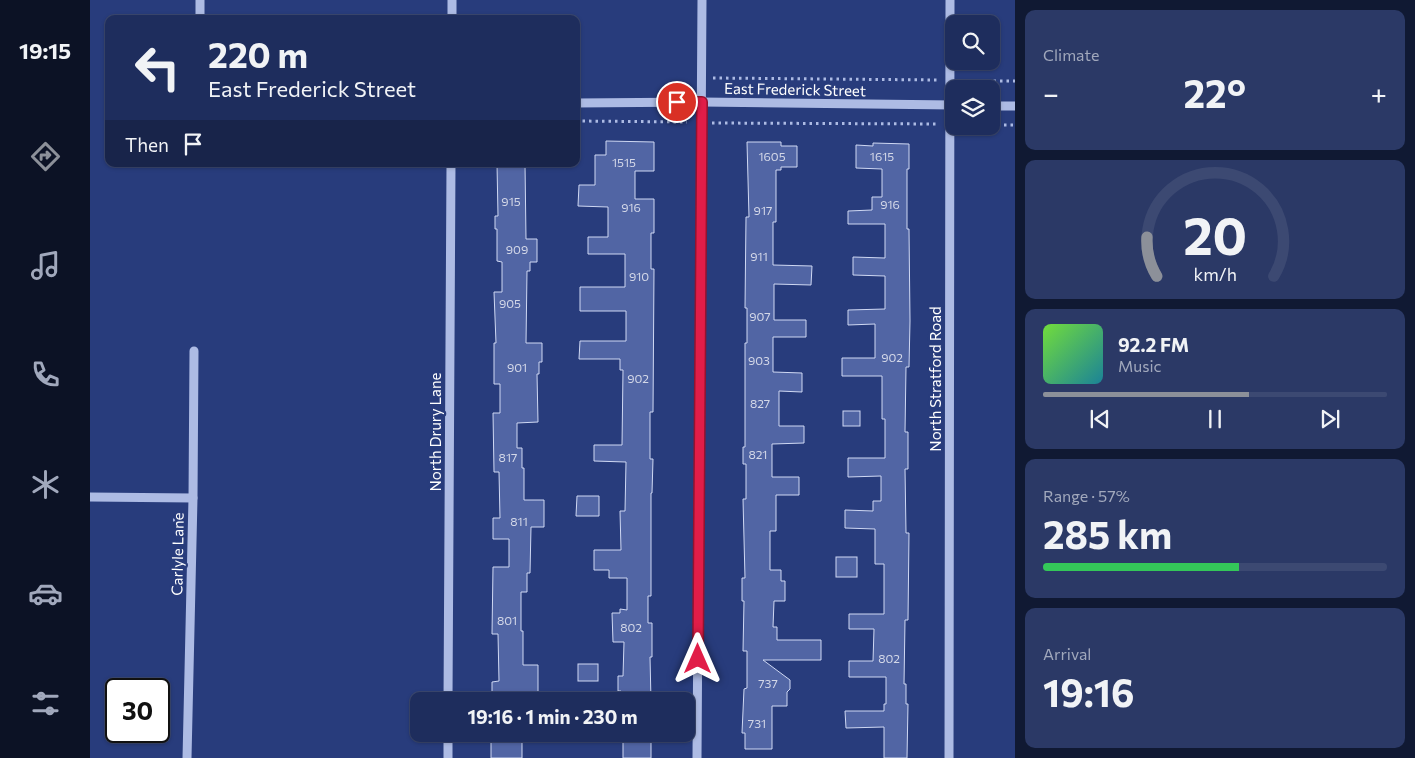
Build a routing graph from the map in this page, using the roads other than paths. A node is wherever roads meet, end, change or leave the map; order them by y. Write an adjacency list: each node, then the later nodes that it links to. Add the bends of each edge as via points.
1 (200, 0): 5 (street)
2 (452, 0): 6 (street)
3 (702, 0): 8 (street)
4 (950, 0): 7 (street, North Stratford Road)
5 (200, 15)
6 (452, 15)
7 (950, 80)
8 (702, 102): 9 (street, East Frederick Street); 10 (street, East Frederick Street); 22 (street)
9 (580, 103)
10 (945, 105)
11 (1000, 106): 12 (street)
12 (1015, 106)
13 (950, 135): 23 (street, North Stratford Road)
14 (451, 167): 18 (street, North Drury Lane)
15 (194, 351): 17 (street, Carlyle Lane)
16 (90, 497): 17 (street)
17 (193, 498): 20 (street, Carlyle Lane)
18 (448, 692)
19 (448, 742): 21 (street)
20 (187, 758)
21 (448, 758)
22 (698, 758)
23 (949, 758)

